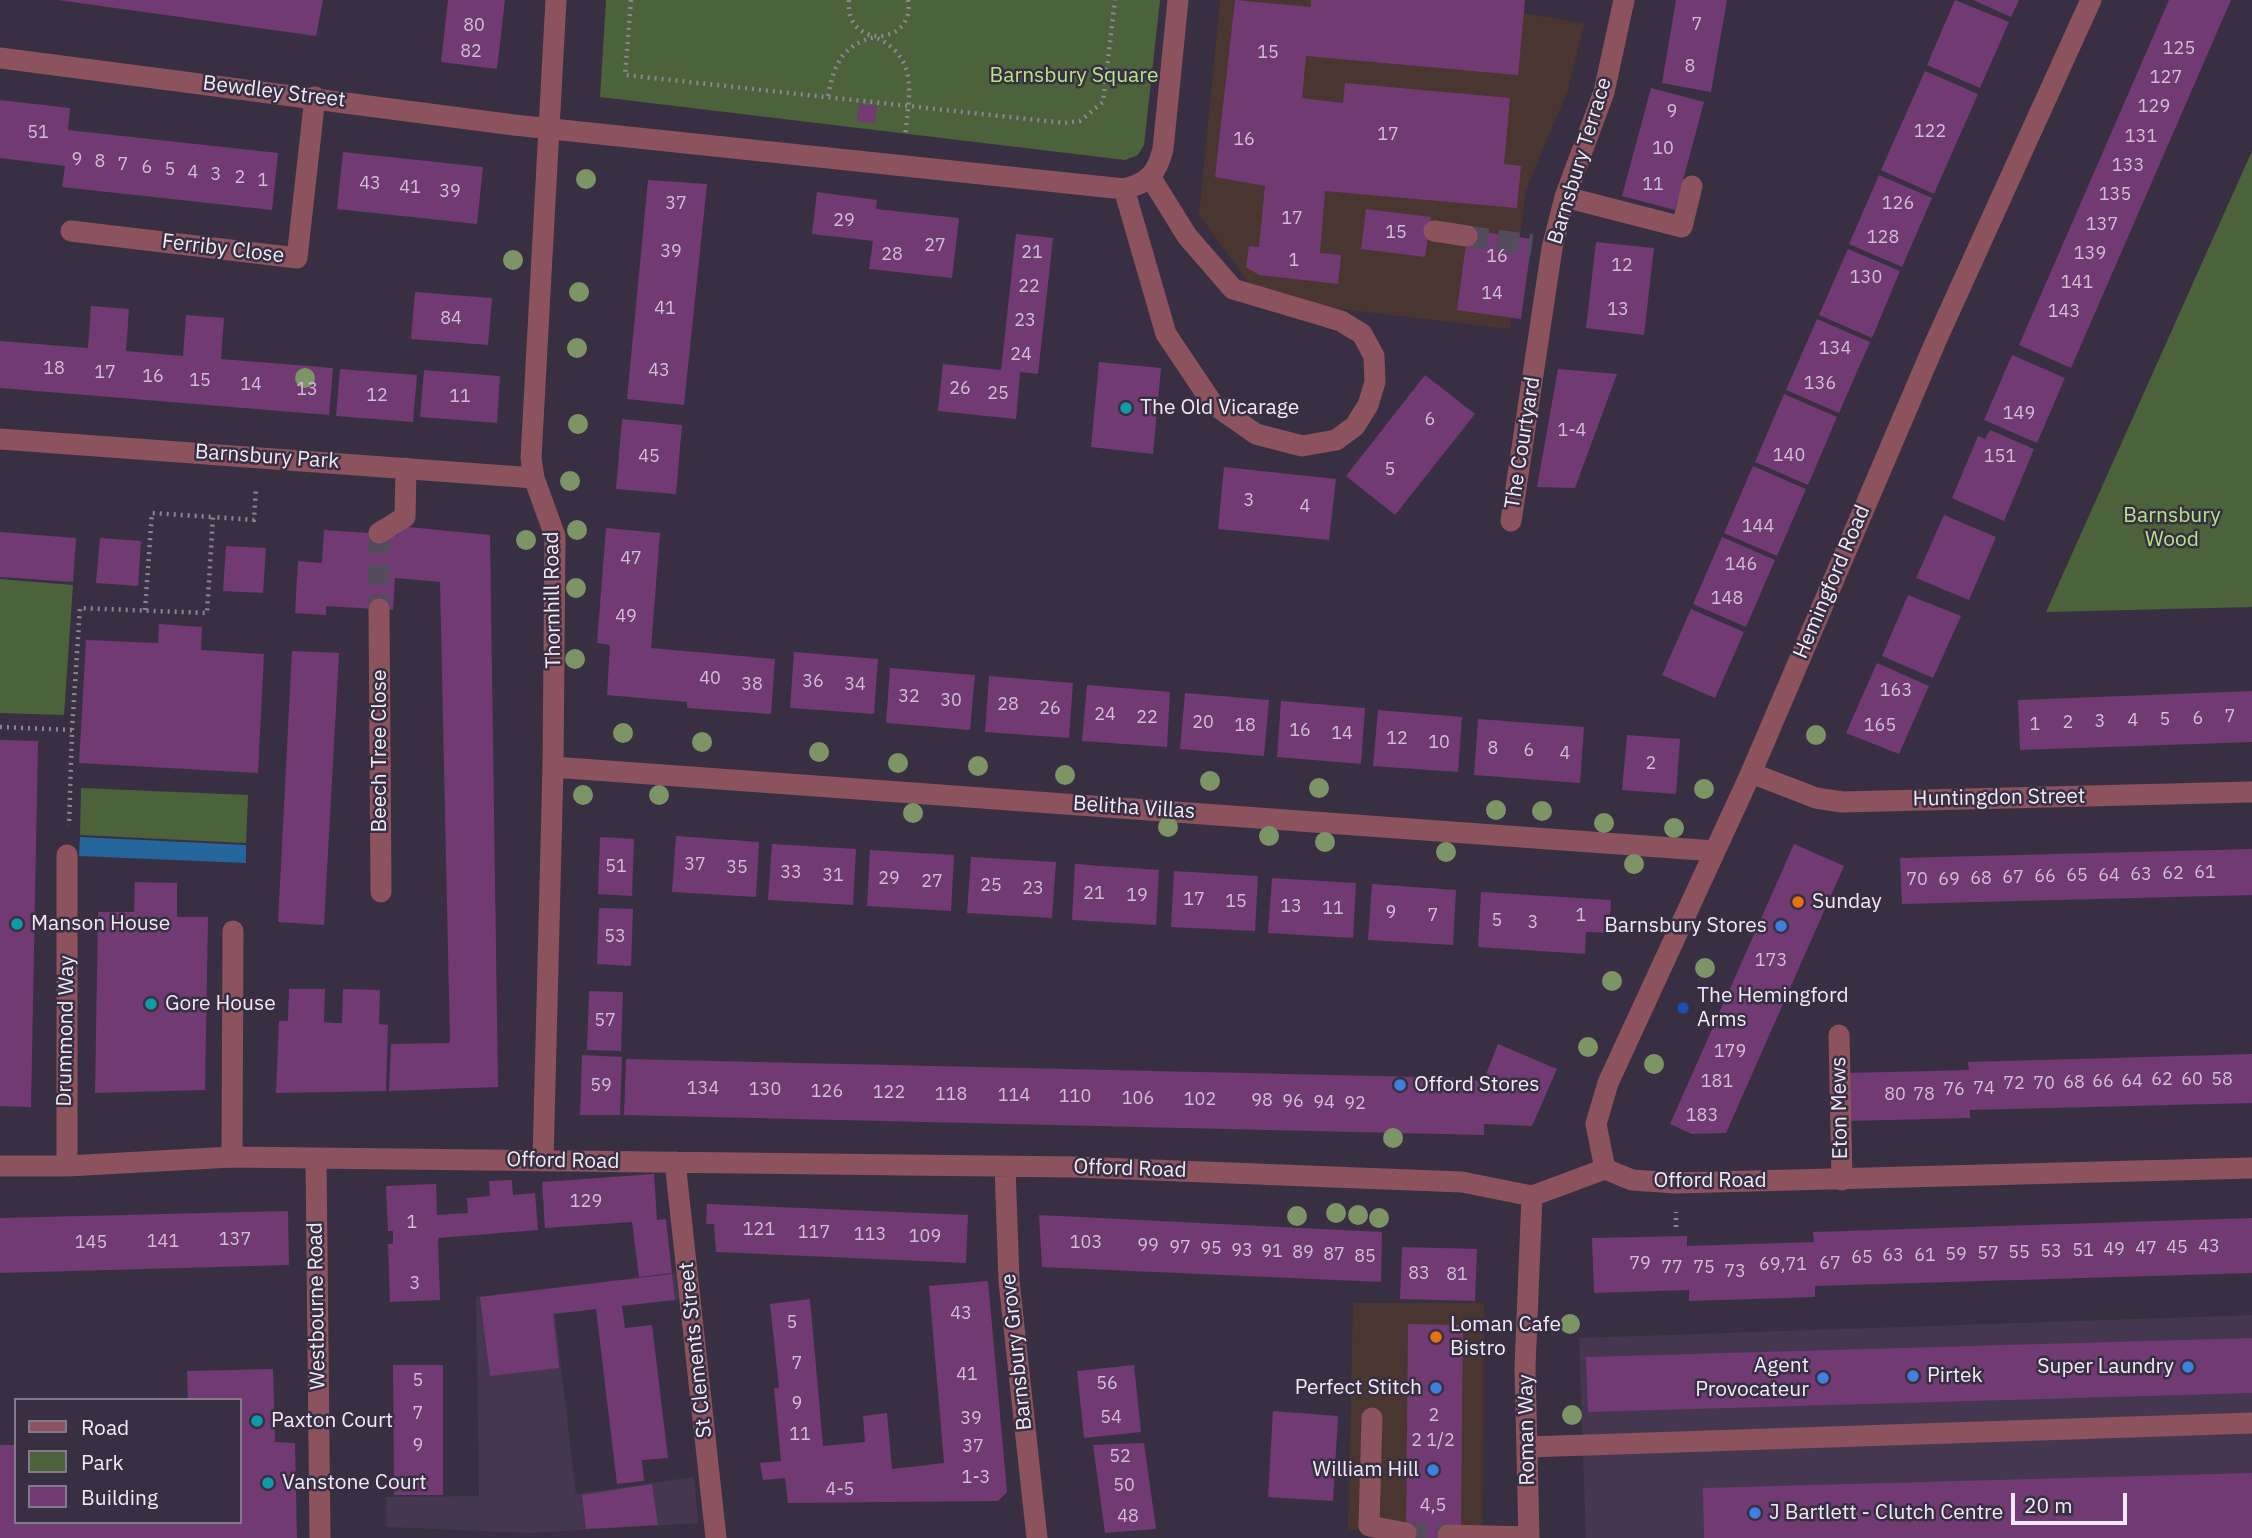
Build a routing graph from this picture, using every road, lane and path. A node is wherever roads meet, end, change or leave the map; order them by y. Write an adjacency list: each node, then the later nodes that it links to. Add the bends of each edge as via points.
1 (556, 0): 14 (street, Thornhill Road)
2 (631, 0): 11 (path, via 625,75)
3 (849, 0): 9 (path, via 852,21)
4 (908, 0): 9 (path, via 902,25 886,36)
5 (1115, 0): 13 (path, via 1107,90 1103,102 1080,121)
6 (1178, 0): 15 (street, via 1163,149)
7 (1625, 0): 18 (street, Barnsbury Terrace, via 1604,92)
8 (2091, 0): 35 (street, Hemingford Road, via 1935,343)
9 (875, 37): 11 (path, via 845,50 837,60); 13 (path, via 903,59)
10 (0, 58): 12 (street, Bewdley Street)
11 (828, 96): 13 (path)
12 (315, 97): 14 (street, Bewdley Street); 19 (street, Ferriby Close, via 297,258)
13 (908, 105)
14 (549, 128): 17 (street); 26 (street, Thornhill Road, via 531,458)
15 (1152, 178): 17 (street); 17 (street, via 1187,236 1233,289 1341,321 1362,334 1374,356 1376,382 1355,426 1336,440 1302,446 1256,434 1213,404 1166,334)
16 (1692, 186): 18 (street, via 1682,227)
17 (1124, 189)
18 (1565, 197): 22 (street, Barnsbury Terrace, via 1542,247)
19 (71, 231)
20 (1434, 231): 21 (street)
21 (1467, 236)
22 (1535, 365): 28 (street, The Courtyard)
23 (0, 439): 24 (street, Barnsbury Park)
24 (260, 456): 25 (street, Barnsbury Park); 27 (path, via 254,520)
25 (407, 468): 26 (street, Barnsbury Park); 29 (street, via 405,517)
26 (534, 478): 34 (street, Thornhill Road, via 555,536)
27 (213, 517): 31 (path, via 207,613); 31 (path, via 152,513)
28 (1511, 521)
29 (379, 533)
30 (379, 609): 39 (street, Beech Tree Close)
31 (145, 610): 33 (path, via 80,608)
32 (0, 727): 33 (path)
33 (72, 730): 38 (path)
34 (553, 767): 37 (street, Belitha Villas); 44 (street, Thornhill Road)
35 (1751, 773): 36 (street, Huntingdon Street, via 1816,798 1842,802); 37 (street, Hemingford Road)
36 (2252, 792)
37 (1715, 851): 50 (street, Hemingford Road, via 1608,1083 1596,1124)
38 (67, 855): 47 (street, Drummond Way)
39 (381, 892)
40 (233, 931): 42 (street)
41 (1839, 1035): 51 (street, Eton Mews)
42 (232, 1157): 43 (street, Offord Road); 47 (street, Offord Road)
43 (316, 1158): 44 (street, Offord Road); 60 (street, Westbourne Road)
44 (543, 1161): 45 (street, Offord Road)
45 (675, 1162): 48 (street, Offord Road); 61 (street, St Clements Street)
46 (0, 1166): 47 (street, Offord Road)
47 (67, 1166)
48 (1005, 1166): 52 (street, Offord Road, via 1462,1182); 62 (street, Barnsbury Grove, via 1009,1281)
49 (2252, 1168): 51 (street, Offord Road)
50 (1605, 1169): 51 (street, Offord Road, via 1632,1180); 52 (street)
51 (1842, 1180)
52 (1532, 1196): 57 (street, Roman Way)
53 (1676, 1208): 54 (path)
54 (1676, 1227)
55 (1372, 1418): 58 (street, via 1369,1526)
56 (2252, 1423): 57 (street)
57 (1527, 1447): 63 (street, Roman Way)
58 (1406, 1533)
59 (1448, 1535): 63 (street)
60 (320, 1538)
61 (716, 1538)
62 (1037, 1538)
63 (1529, 1538)

